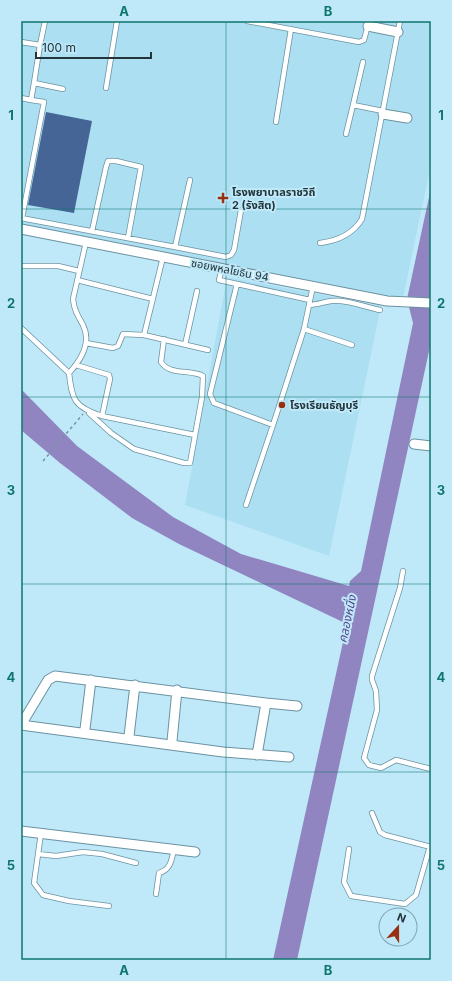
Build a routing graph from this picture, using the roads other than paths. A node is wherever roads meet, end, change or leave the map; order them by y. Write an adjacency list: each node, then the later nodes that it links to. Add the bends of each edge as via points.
1 (45, 21): 9 (lane)
2 (116, 21): 12 (lane)
3 (247, 21): 6 (lane)
4 (400, 21): 7 (lane)
5 (369, 23): 6 (lane, via 364,40 359,42); 7 (street)
6 (291, 29): 19 (lane)
7 (398, 32): 17 (lane)
8 (21, 42): 9 (lane)
9 (40, 45): 11 (lane)
10 (363, 62): 16 (lane)
11 (34, 83): 13 (lane); 15 (lane)
12 (106, 88)
13 (63, 89)
14 (21, 98): 15 (lane)
15 (31, 100): 23 (lane, via 44,102)
16 (353, 105): 17 (lane); 20 (lane)
17 (383, 113): 18 (street); 29 (lane, via 362,220 345,235 331,242)
18 (407, 118)
19 (276, 122)
20 (346, 134)
21 (190, 180): 30 (lane)
22 (241, 210): 30 (lane, via 231,255 226,257)
23 (22, 218): 25 (lane)
24 (26, 230): 26 (street, ซอยพหลโยธิน 94); 28 (street, ซอยพหลโยธิน 94)
25 (92, 231): 27 (lane); 27 (lane, via 106,167 108,162 116,161 141,166)
26 (21, 237)
27 (128, 238): 30 (lane)
28 (86, 242): 31 (street, ซอยพหลโยธิน 94); 34 (lane)
29 (320, 243)
30 (175, 247)
31 (163, 257): 33 (street, ซอยพหลโยธิน 94); 39 (lane)
32 (21, 266): 34 (lane, via 58,266)
33 (222, 268): 36 (lane, via 219,280); 37 (street, ซอยพหลโยธิน 94)
34 (79, 271): 35 (lane)
35 (77, 280): 39 (lane); 47 (lane, via 73,299 74,309 84,326)
36 (237, 284): 41 (lane); 55 (lane, via 210,394 211,399 214,403)
37 (313, 286): 40 (street, ซอยพหลโยธิน 94, via 404,303); 41 (lane)
38 (197, 291): 48 (lane)
39 (153, 299): 45 (lane)
40 (431, 302)
41 (310, 303): 42 (lane, via 318,305 339,301); 44 (lane)
42 (380, 310)
43 (21, 328): 52 (lane)
44 (304, 329): 49 (lane); 55 (lane)
45 (144, 335): 46 (lane); 47 (lane, via 123,334 118,346 113,348)
46 (164, 339): 48 (lane); 56 (lane, via 161,362 163,366 203,376)
47 (86, 344): 51 (lane)
48 (185, 345): 50 (lane)
49 (352, 345)
50 (208, 350)
51 (76, 365): 52 (lane); 54 (lane, via 109,375)
52 (69, 373): 53 (lane, via 71,393)
53 (87, 411): 54 (lane); 56 (lane, via 111,433 134,449 184,463 190,463)
54 (102, 416): 56 (lane)
55 (273, 425): 59 (lane)
56 (195, 435)
57 (414, 444): 58 (street)
58 (431, 446)
59 (246, 504)
60 (403, 571): 72 (lane, via 372,676 377,710 364,758 369,765 381,768 396,760)
61 (91, 680): 62 (street); 66 (street, via 51,677); 67 (street)
62 (135, 685): 63 (street); 68 (street)
63 (178, 690): 64 (street); 69 (street)
64 (266, 703): 65 (street); 70 (street)
65 (297, 706)
66 (21, 725): 70 (street)
67 (85, 729)
68 (129, 736)
69 (172, 741)
70 (257, 755): 71 (street)
71 (289, 757)
72 (431, 769)
73 (372, 813): 76 (lane, via 380,832 385,835)
74 (21, 831): 75 (street)
75 (41, 834): 78 (street); 80 (lane)
76 (430, 847): 77 (lane, via 416,894 405,904 351,896 344,882)
77 (350, 849)
78 (174, 850): 79 (street); 82 (lane, via 170,866 166,871 159,873)
79 (195, 852)
80 (38, 854): 81 (lane, via 56,856 83,852); 83 (lane, via 34,882 43,895)
81 (136, 863)
82 (156, 894)
83 (109, 906)

